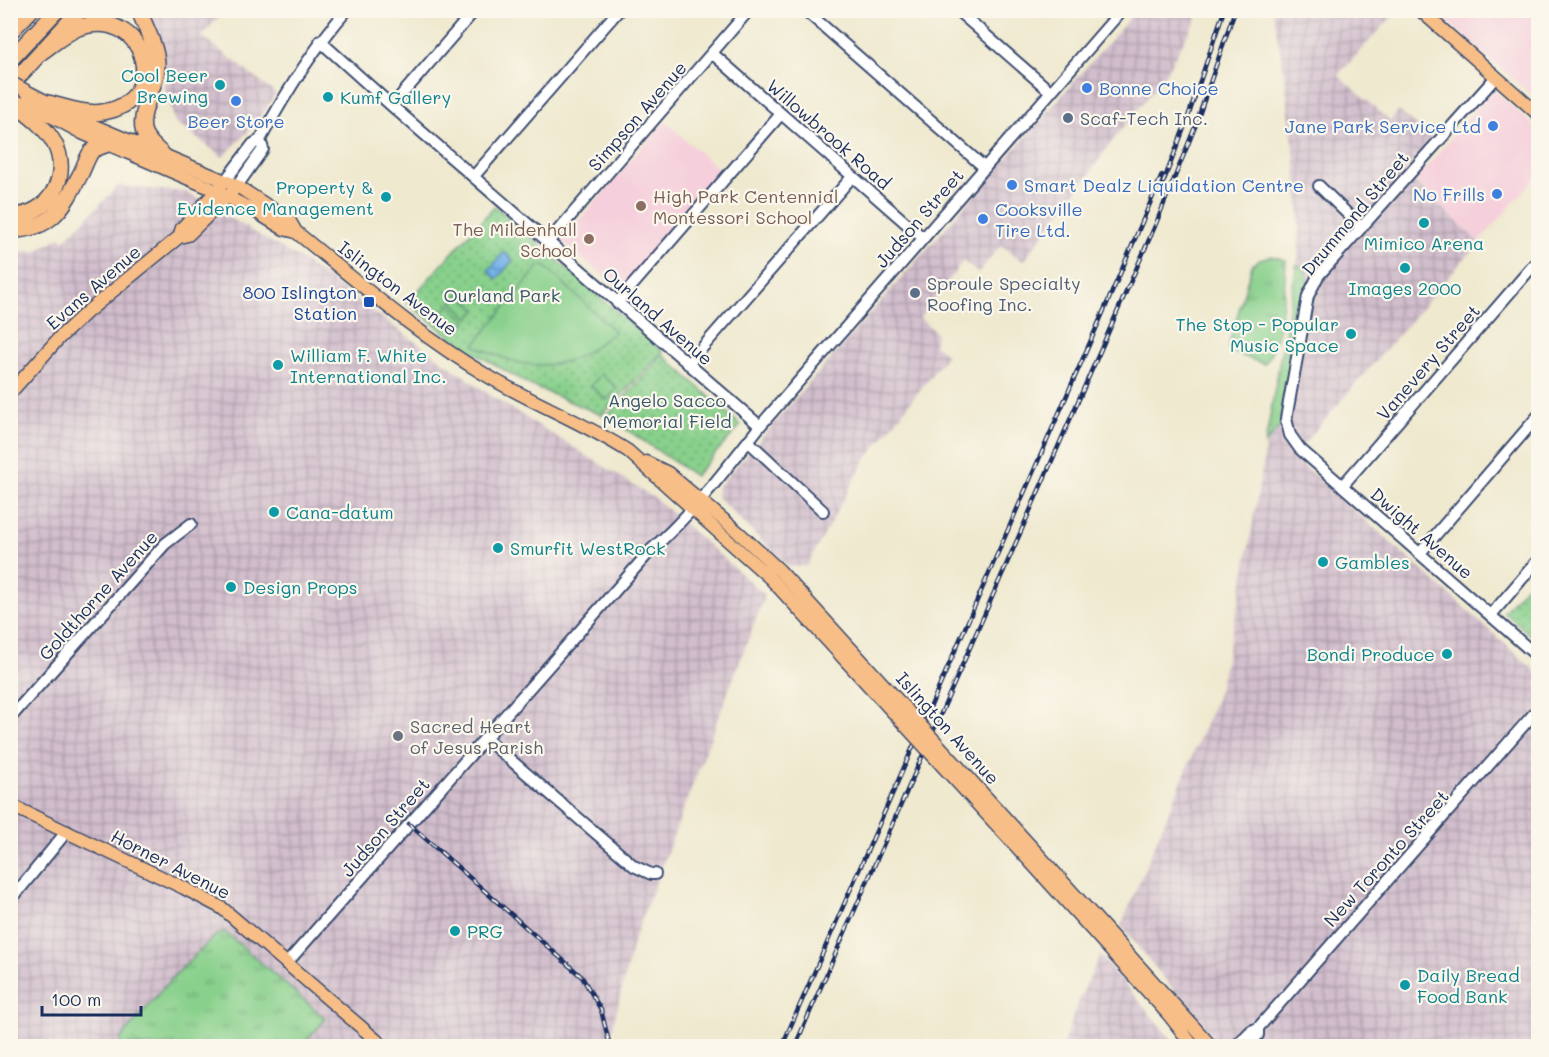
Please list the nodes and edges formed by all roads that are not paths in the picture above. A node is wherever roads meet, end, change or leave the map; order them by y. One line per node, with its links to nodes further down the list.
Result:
1 (31, 10): 13 (highway)
2 (57, 10): 17 (highway)
3 (80, 10): 15 (highway)
4 (139, 10): 29 (highway)
5 (346, 10): 14 (street, Evans Avenue)
6 (476, 10): 24 (street)
7 (749, 10): 16 (street, Simpson Avenue)
8 (805, 10): 30 (street)
9 (957, 10): 21 (street)
10 (1420, 10): 18 (main road)
11 (616, 11): 31 (street)
12 (1117, 12): 21 (street, Judson Street)
13 (10, 32)
14 (320, 41): 24 (street, Ourland Avenue); 27 (street, Evans Avenue)
15 (44, 51): 20 (highway); 23 (highway)
16 (713, 54): 25 (street, Willowbrook Road); 42 (street, Simpson Avenue)
17 (10, 60)
18 (1496, 77): 26 (main road); 38 (street, Drummond Street)
19 (10, 82): 22 (main road, Islington Avenue, bridge)
20 (10, 86)
21 (1051, 92): 30 (street, Judson Street)
22 (17, 98): 23 (main road, Islington Avenue); 28 (main road, Islington Avenue); 37 (highway)
23 (48, 103): 29 (main road, Islington Avenue)
24 (392, 106): 31 (street, Ourland Avenue)
25 (781, 114): 32 (street, Willowbrook Road); 44 (street)
26 (1539, 114)
27 (260, 140): 33 (street, Evans Avenue); 34 (street, Evans Avenue)
28 (108, 144): 36 (main road, Islington Avenue); 39 (highway)
29 (164, 156): 33 (main road, Islington Avenue)
30 (985, 168): 41 (street, Judson Street)
31 (474, 177): 42 (street, Ourland Avenue)
32 (852, 177): 41 (street, Willowbrook Road); 45 (street)
33 (225, 181): 34 (main road, Islington Avenue); 36 (main road, Evans Avenue)
34 (237, 186): 36 (main road, Evans Avenue); 40 (main road, Islington Avenue)
35 (1320, 186): 38 (street)
36 (222, 194): 40 (main road, Islington Avenue); 46 (main road, Evans Avenue)
37 (10, 216)
38 (1361, 227): 49 (street, Drummond Street)
39 (10, 230)
40 (296, 232): 52 (main road, Islington Avenue)
41 (923, 238): 48 (street, Judson Street)
42 (548, 242): 44 (street, Ourland Avenue)
43 (1539, 260): 51 (street, Vanevery Street)
44 (617, 303): 45 (street, Ourland Avenue)
45 (688, 364): 48 (street, Ourland Avenue)
46 (10, 393)
47 (1539, 416): 55 (street)
48 (760, 426): 50 (street, Judson Street)
49 (1288, 430): 51 (street, Dwight Avenue)
50 (745, 444): 52 (street, Judson Street); 53 (street)
51 (1342, 485): 55 (street, Dwight Avenue)
52 (693, 502): 61 (street, Judson Street); 66 (main road, Islington Avenue, bridge)
53 (823, 511)
54 (190, 524): 60 (street, Goldthorne Avenue)
55 (1420, 553): 57 (street, Dwight Avenue)
56 (1539, 560): 57 (street)
57 (1491, 615): 58 (street, Dwight Avenue)
58 (1539, 657)
59 (1539, 710): 68 (street, New Toronto Street)
60 (10, 718)
61 (485, 738): 64 (street); 67 (street, Judson Street)
62 (10, 805): 63 (main road, Horner Avenue)
63 (67, 831): 65 (street); 67 (main road, Horner Avenue)
64 (655, 874)
65 (10, 901)
66 (1106, 937): 70 (main road, Islington Avenue); 71 (main road, Islington Avenue)
67 (286, 964): 69 (main road, Horner Avenue)
68 (1258, 1028): 72 (street, New Toronto Street); 73 (street, New Toronto Street)
69 (383, 1047)
70 (1193, 1047)
71 (1210, 1047)
72 (1236, 1047)
73 (1247, 1047)

